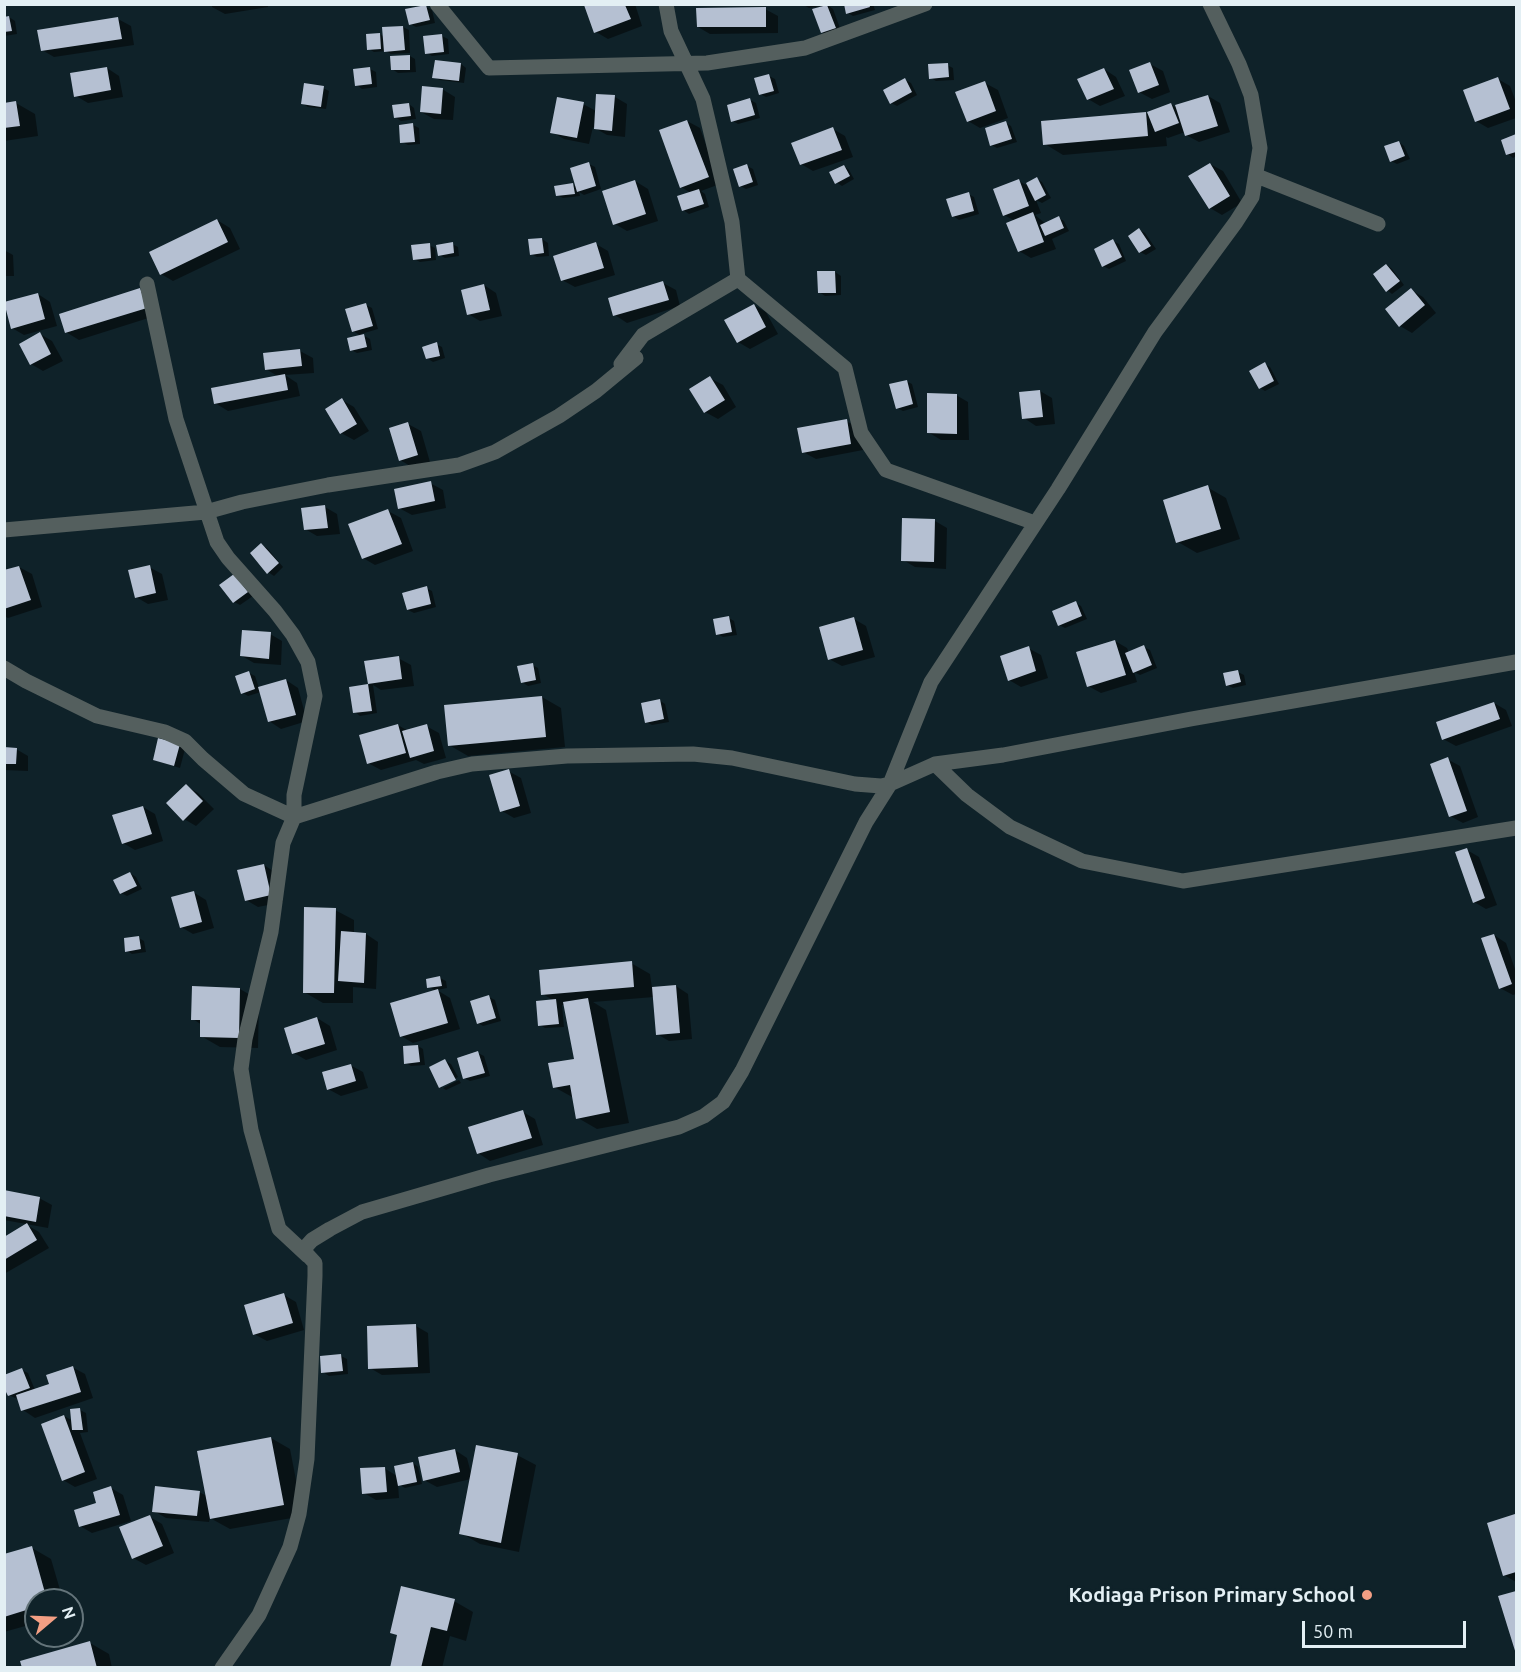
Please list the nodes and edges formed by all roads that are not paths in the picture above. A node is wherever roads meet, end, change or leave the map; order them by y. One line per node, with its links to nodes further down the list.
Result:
1 (437, 4): 5 (street)
2 (666, 4): 5 (street)
3 (925, 4): 5 (street)
4 (1210, 4): 6 (street)
5 (686, 62): 8 (street)
6 (1257, 176): 7 (street); 13 (street)
7 (1378, 224)
8 (738, 279): 11 (street); 13 (street)
9 (147, 284): 12 (street)
10 (636, 358): 11 (street)
11 (607, 382): 12 (street)
12 (206, 512): 14 (street); 19 (street)
13 (1035, 523): 18 (street)
14 (4, 530)
15 (1516, 662): 17 (street)
16 (4, 668): 19 (street)
17 (935, 764): 18 (street); 20 (street)
18 (890, 784): 19 (street); 21 (street)
19 (294, 817): 21 (street)
20 (1516, 828)
21 (315, 1263): 22 (street)
22 (222, 1668)

